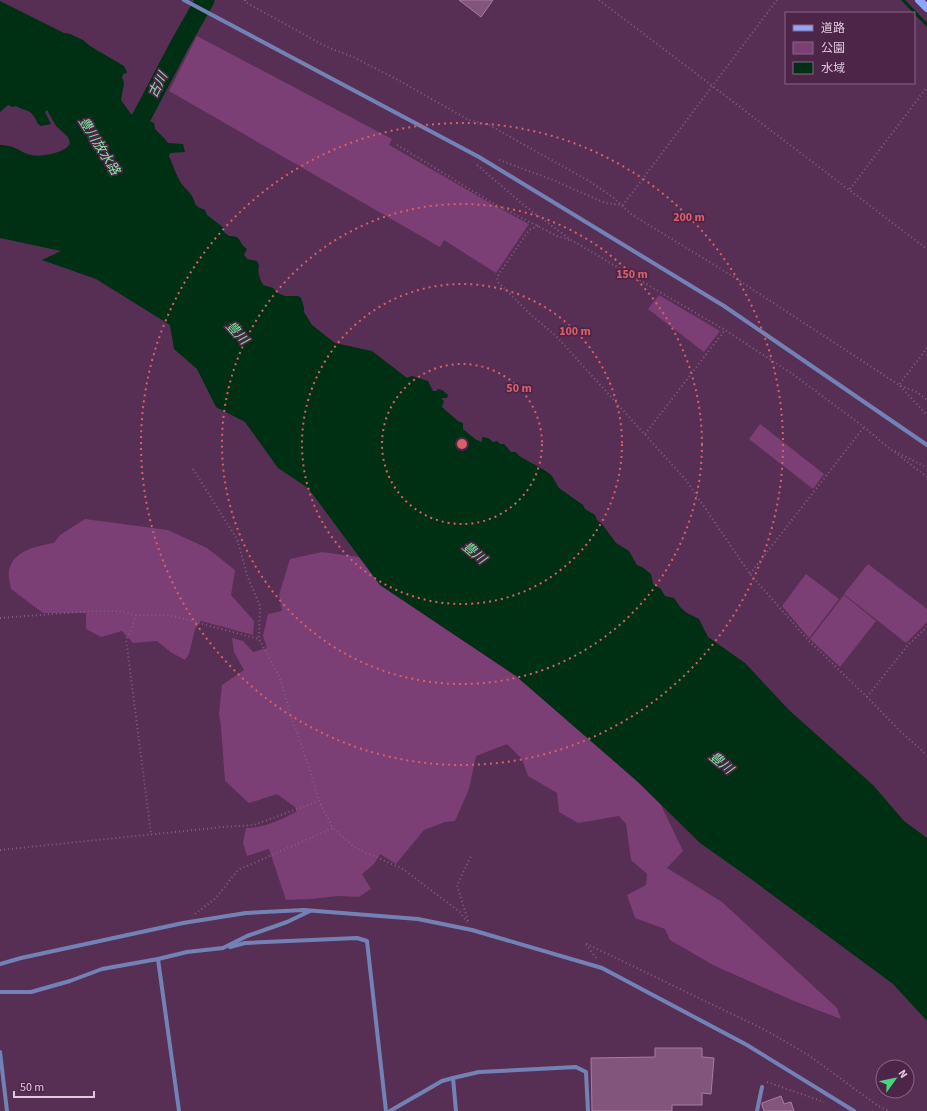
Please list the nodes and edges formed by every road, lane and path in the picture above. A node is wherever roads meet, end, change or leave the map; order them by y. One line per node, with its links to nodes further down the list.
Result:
1 (184, 0): 24 (street)
2 (244, 0): 13 (path)
3 (599, 0): 7 (path)
4 (777, 0): 7 (path)
5 (919, 0): 6 (main road)
6 (927, 8)
7 (712, 86): 12 (path); 13 (path)
8 (927, 87): 12 (path)
9 (397, 145): 14 (path)
10 (494, 158): 13 (path)
11 (473, 162): 15 (path)
12 (850, 189): 16 (path)
13 (623, 205): 19 (path)
14 (538, 226): 15 (path); 23 (path)
15 (571, 240): 17 (path)
16 (927, 248)
17 (725, 330): 22 (path); 23 (path)
18 (927, 348): 19 (path)
19 (899, 386): 20 (path); 21 (path)
20 (927, 400)
21 (927, 415)
22 (864, 427): 25 (path); 29 (path)
23 (645, 434): 29 (path)
24 (927, 445)
25 (889, 448): 26 (path); 28 (path)
26 (927, 468)
27 (193, 469): 33 (path)
28 (927, 476)
29 (750, 574): 34 (path)
30 (136, 614): 31 (path); 33 (path); 38 (path)
31 (0, 618)
32 (927, 627): 34 (path)
33 (259, 639): 36 (path)
34 (867, 697): 35 (path)
35 (927, 755)
36 (319, 801): 37 (path); 38 (path)
37 (333, 828): 40 (path); 42 (path)
38 (151, 834): 39 (path)
39 (0, 850)
40 (471, 856)
41 (311, 911): 42 (street); 43 (street); 46 (street)
42 (183, 923): 45 (street)
43 (223, 948): 44 (street); 54 (street)
44 (158, 959): 47 (street); 53 (street)
45 (0, 964)
46 (602, 968): 59 (street); 60 (path)
47 (0, 992)
48 (0, 1052): 52 (street)
49 (453, 1078): 55 (street); 56 (street); 57 (street)
50 (762, 1087): 51 (path); 58 (street)
51 (826, 1103)
52 (7, 1111)
53 (179, 1111)
54 (386, 1111)
55 (390, 1111)
56 (456, 1111)
57 (588, 1111)
58 (757, 1111)
59 (854, 1111)
60 (889, 1111)

